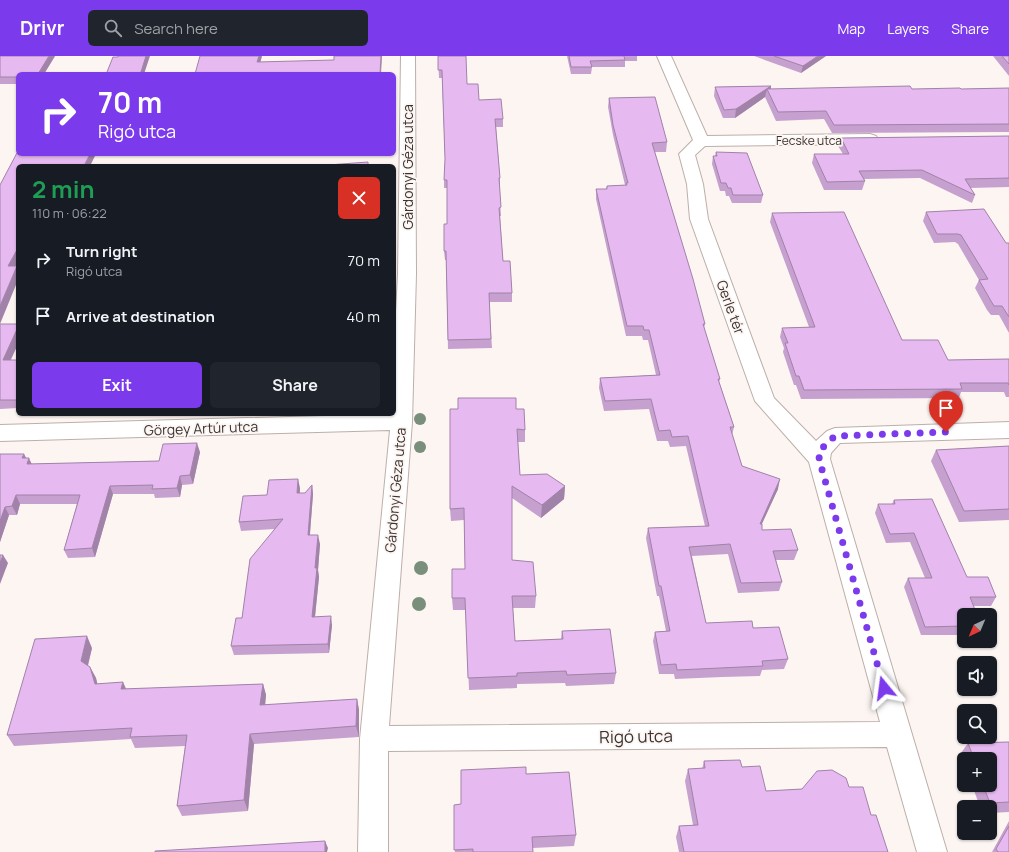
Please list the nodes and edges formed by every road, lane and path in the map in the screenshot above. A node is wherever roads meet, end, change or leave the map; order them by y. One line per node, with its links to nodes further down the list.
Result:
1 (408, 56): 5 (street, Gárdonyi Géza utca)
2 (664, 56): 4 (street)
3 (883, 139): 4 (street, Fecske utca)
4 (701, 140): 9 (street, Gerle tér)
5 (400, 274): 6 (street, Gárdonyi Géza utca)
6 (401, 422): 8 (street, Görgey Artúr utca); 11 (street, Gárdonyi Géza utca)
7 (1009, 430): 9 (street)
8 (0, 434)
9 (819, 459): 10 (street)
10 (897, 734): 11 (street, Rigó utca); 13 (street)
11 (374, 739): 12 (street, Gárdonyi Géza utca)
12 (373, 852)
13 (932, 852)

